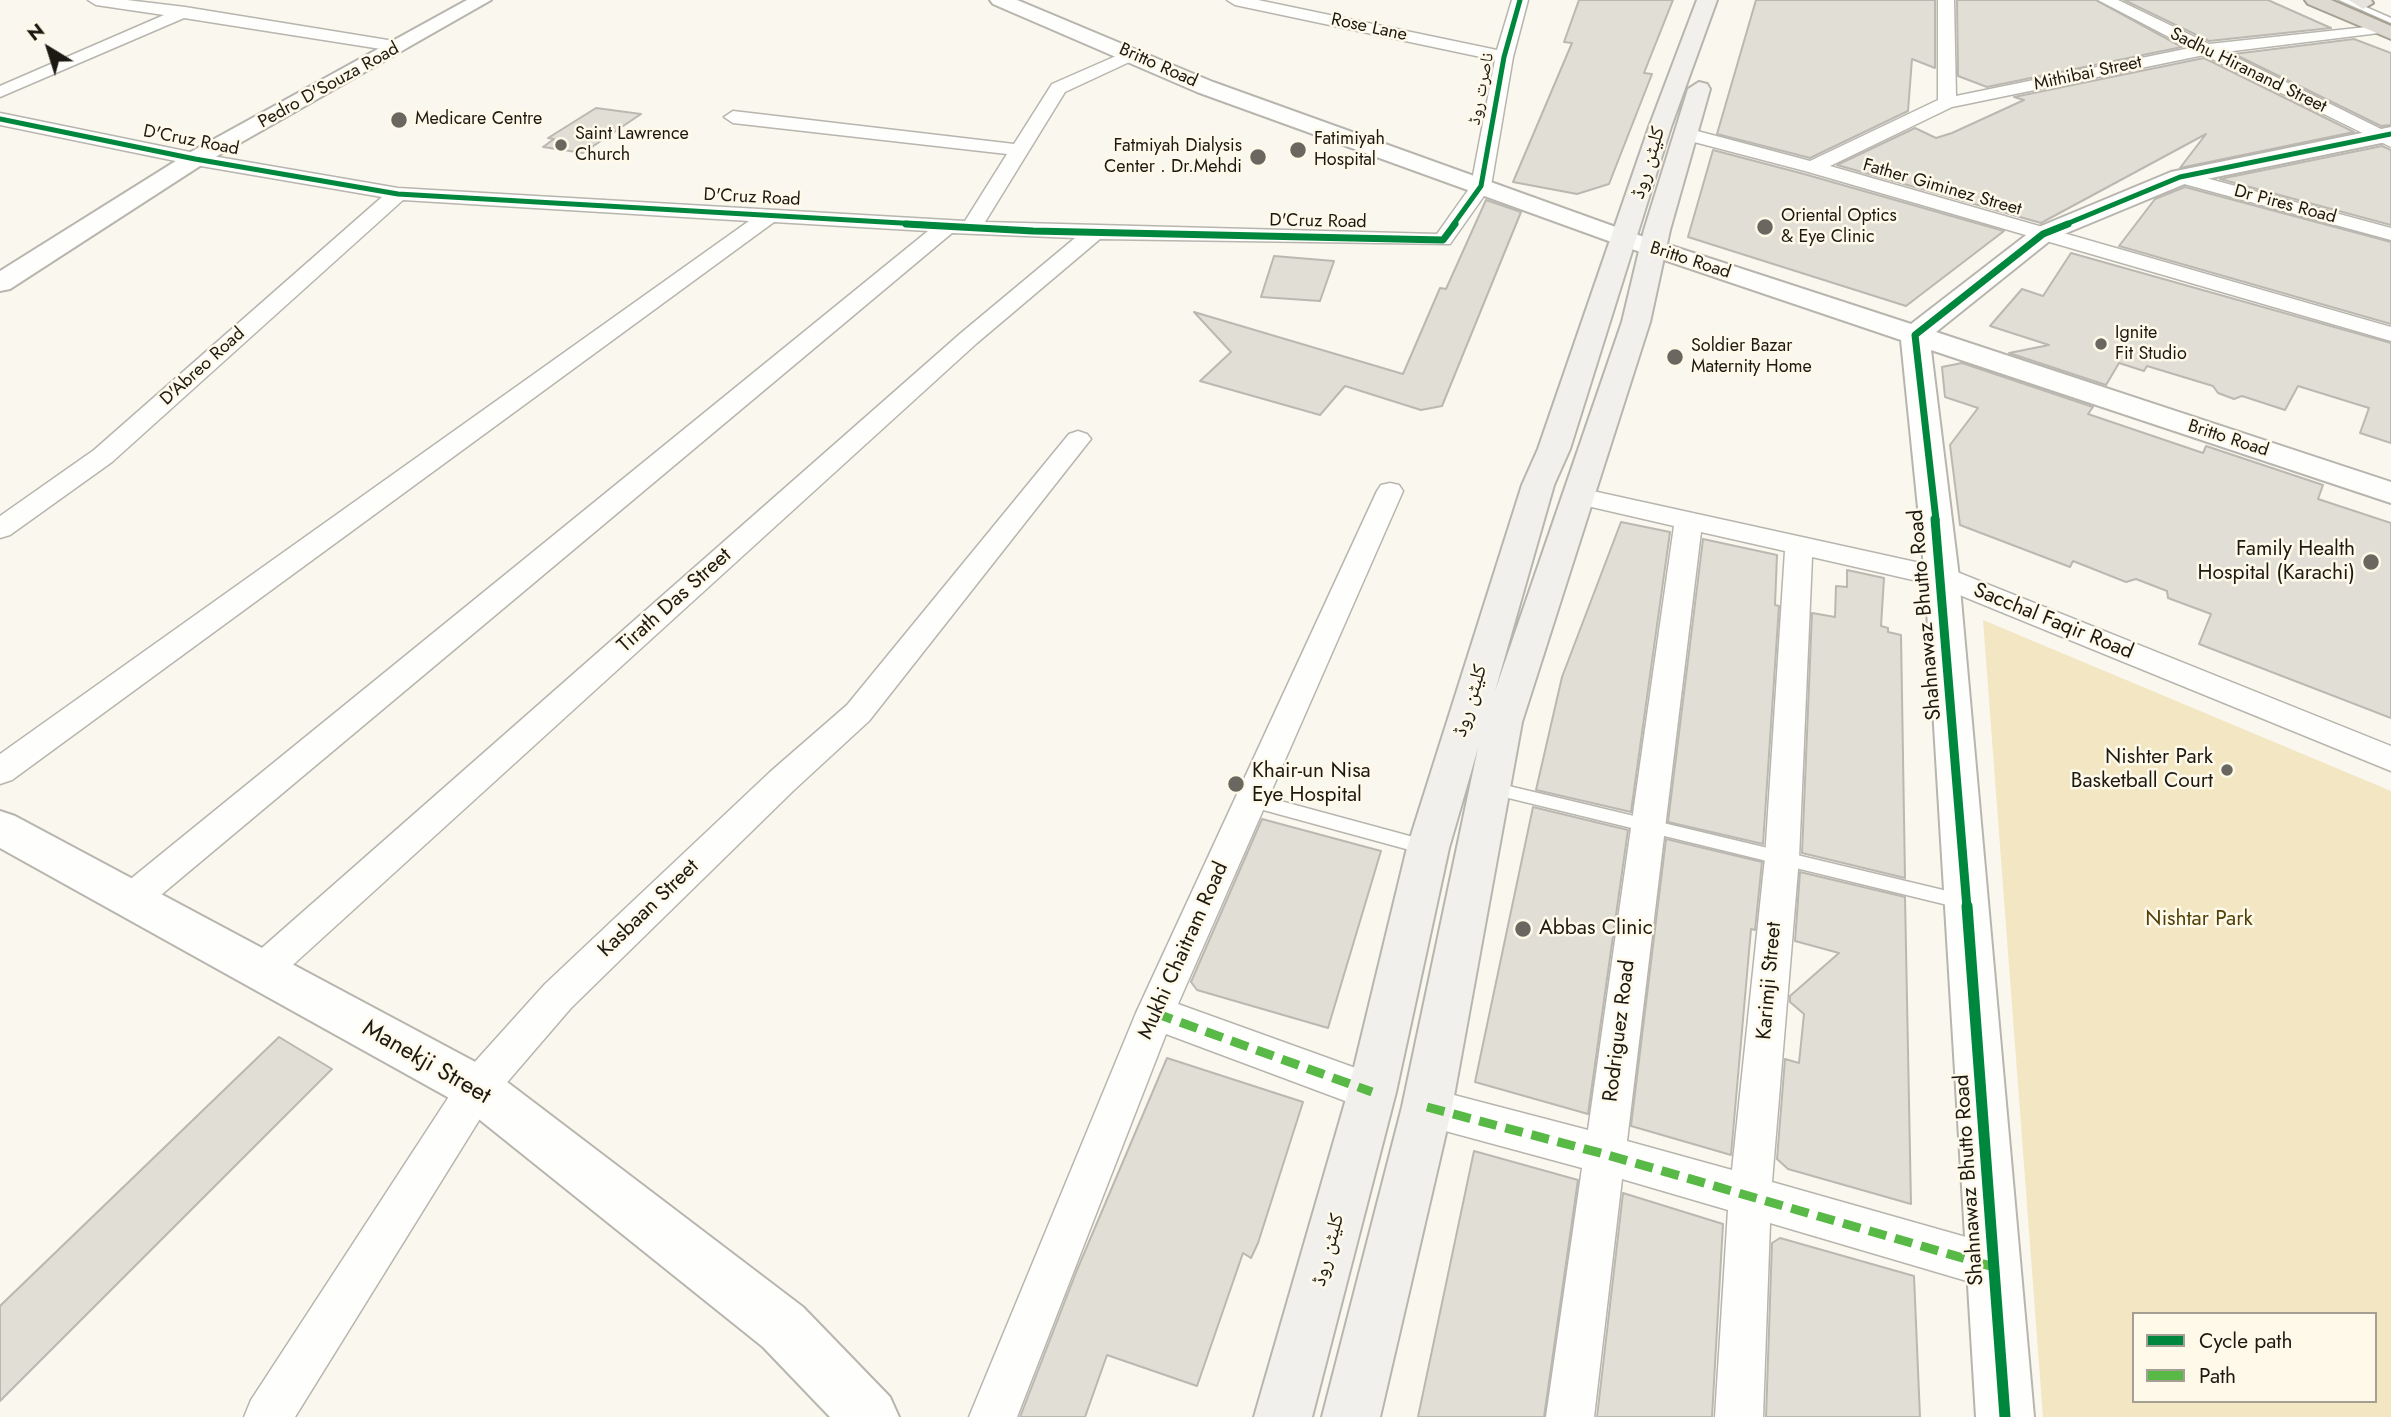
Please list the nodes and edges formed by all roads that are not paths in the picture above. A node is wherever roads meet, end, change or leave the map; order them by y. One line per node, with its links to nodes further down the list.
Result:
1 (96, 0): 14 (street)
2 (212, 0): 14 (street)
3 (481, 0): 16 (street, Pedro D'Souza Road)
4 (1000, 0): 18 (street, Britto Road)
5 (1235, 0): 19 (street, Rose Lane)
6 (1707, 0): 37 (main road, کلیٹن روڈ)
7 (1726, 0): 24 (main road, کلیٹن روڈ)
8 (1946, 0): 21 (street)
9 (2106, 0): 17 (street, Sadhu Hiranand Street)
10 (2315, 0): 15 (highway)
11 (2343, 0): 15 (lane)
12 (2360, 1): 15 (highway)
13 (1514, 3): 19 (street, ناصرت روڈ)
14 (183, 13): 16 (street); 20 (street)
15 (2388, 24): 17 (street, Mithibai Street)
16 (400, 47): 27 (street, Pedro D'Souza Road)
17 (2204, 50): 21 (street, Mithibai Street); 25 (street, Sadhu Hiranand Street)
18 (1132, 54): 26 (street); 30 (street, Britto Road)
19 (1503, 57): 30 (street, ناصرت روڈ)
20 (0, 92)
21 (1947, 103): 28 (street, Mithibai Street)
22 (733, 117): 26 (street)
23 (1, 120): 27 (street, D'Cruz Road)
24 (1686, 134): 28 (street, Father Giminez Street); 37 (main road, کلیٹن روڈ)
25 (2387, 137): 29 (street)
26 (1019, 150): 33 (street)
27 (195, 159): 31 (street, D'Cruz Road); 38 (street, Pedro D'Souza Road)
28 (1812, 167): 35 (street, Father Giminez Street)
29 (2180, 177): 35 (street); 36 (street, Dr Pires Road)
30 (1481, 186): 34 (street, D'Cruz Road); 37 (street, Britto Road)
31 (398, 194): 32 (street, D'Cruz Road); 46 (street, D'Abreo Road)
32 (770, 215): 33 (street, D'Cruz Road); 50 (street)
33 (959, 226): 34 (street, D'Cruz Road); 57 (street)
34 (1094, 233): 59 (street, Tirath Das Street)
35 (2043, 234): 39 (street, Father Giminez Street); 40 (street)
36 (2391, 234)
37 (1640, 244): 40 (street, Britto Road); 44 (main road, کلیٹن روڈ); 55 (main road, کلیٹن روڈ)
38 (0, 283)
39 (2391, 334)
40 (1915, 335): 43 (street, Britto Road); 48 (street, Shahnawaz Bhutto Road)
41 (1078, 439): 61 (street, Kasbaan Street)
42 (1390, 491): 52 (street, Mukhi Chaitram Road)
43 (2391, 493)
44 (1579, 496): 45 (street, Sacchal Faqir Road); 51 (main road, کلیٹن روڈ)
45 (1689, 519): 47 (street, Sacchal Faqir Road); 53 (street, Rodriguez Road)
46 (0, 529)
47 (1800, 544): 48 (street, Sacchal Faqir Road); 56 (street, Karimji Street)
48 (1942, 577): 49 (street, Sacchal Faqir Road); 58 (street, Shahnawaz Bhutto Road)
49 (2391, 759)
50 (0, 771)
51 (1492, 788): 53 (lane); 63 (main road, کلیٹن روڈ)
52 (1251, 800): 55 (lane); 60 (street, Mukhi Chaitram Road)
53 (1646, 825): 56 (lane); 64 (street, Rodriguez Road)
54 (0, 828): 57 (street, Manekji Street)
55 (1428, 848): 62 (main road, کلیٹن روڈ)
56 (1782, 858): 58 (lane); 65 (street, Karimji Street)
57 (130, 900): 59 (street, Manekji Street)
58 (1966, 903): 66 (street, Shahnawaz Bhutto Road)
59 (260, 972): 61 (street, Manekji Street)
60 (1155, 1013): 62 (street); 69 (street, Mukhi Chaitram Road)
61 (477, 1088): 67 (street, Kasbaan Street); 68 (street, Manekji Street)
62 (1372, 1092): 70 (main road, کلیٹن روڈ)
63 (1427, 1107): 64 (street); 71 (main road, کلیٹن روڈ)
64 (1604, 1154): 65 (street); 72 (street, Rodriguez Road)
65 (1750, 1197): 66 (street); 73 (street, Karimji Street)
66 (1994, 1267): 74 (street, Shahnawaz Bhutto Road)
67 (268, 1417)
68 (870, 1417)
69 (993, 1417)
70 (1283, 1417)
71 (1351, 1417)
72 (1570, 1417)
73 (1739, 1417)
74 (2005, 1417)

